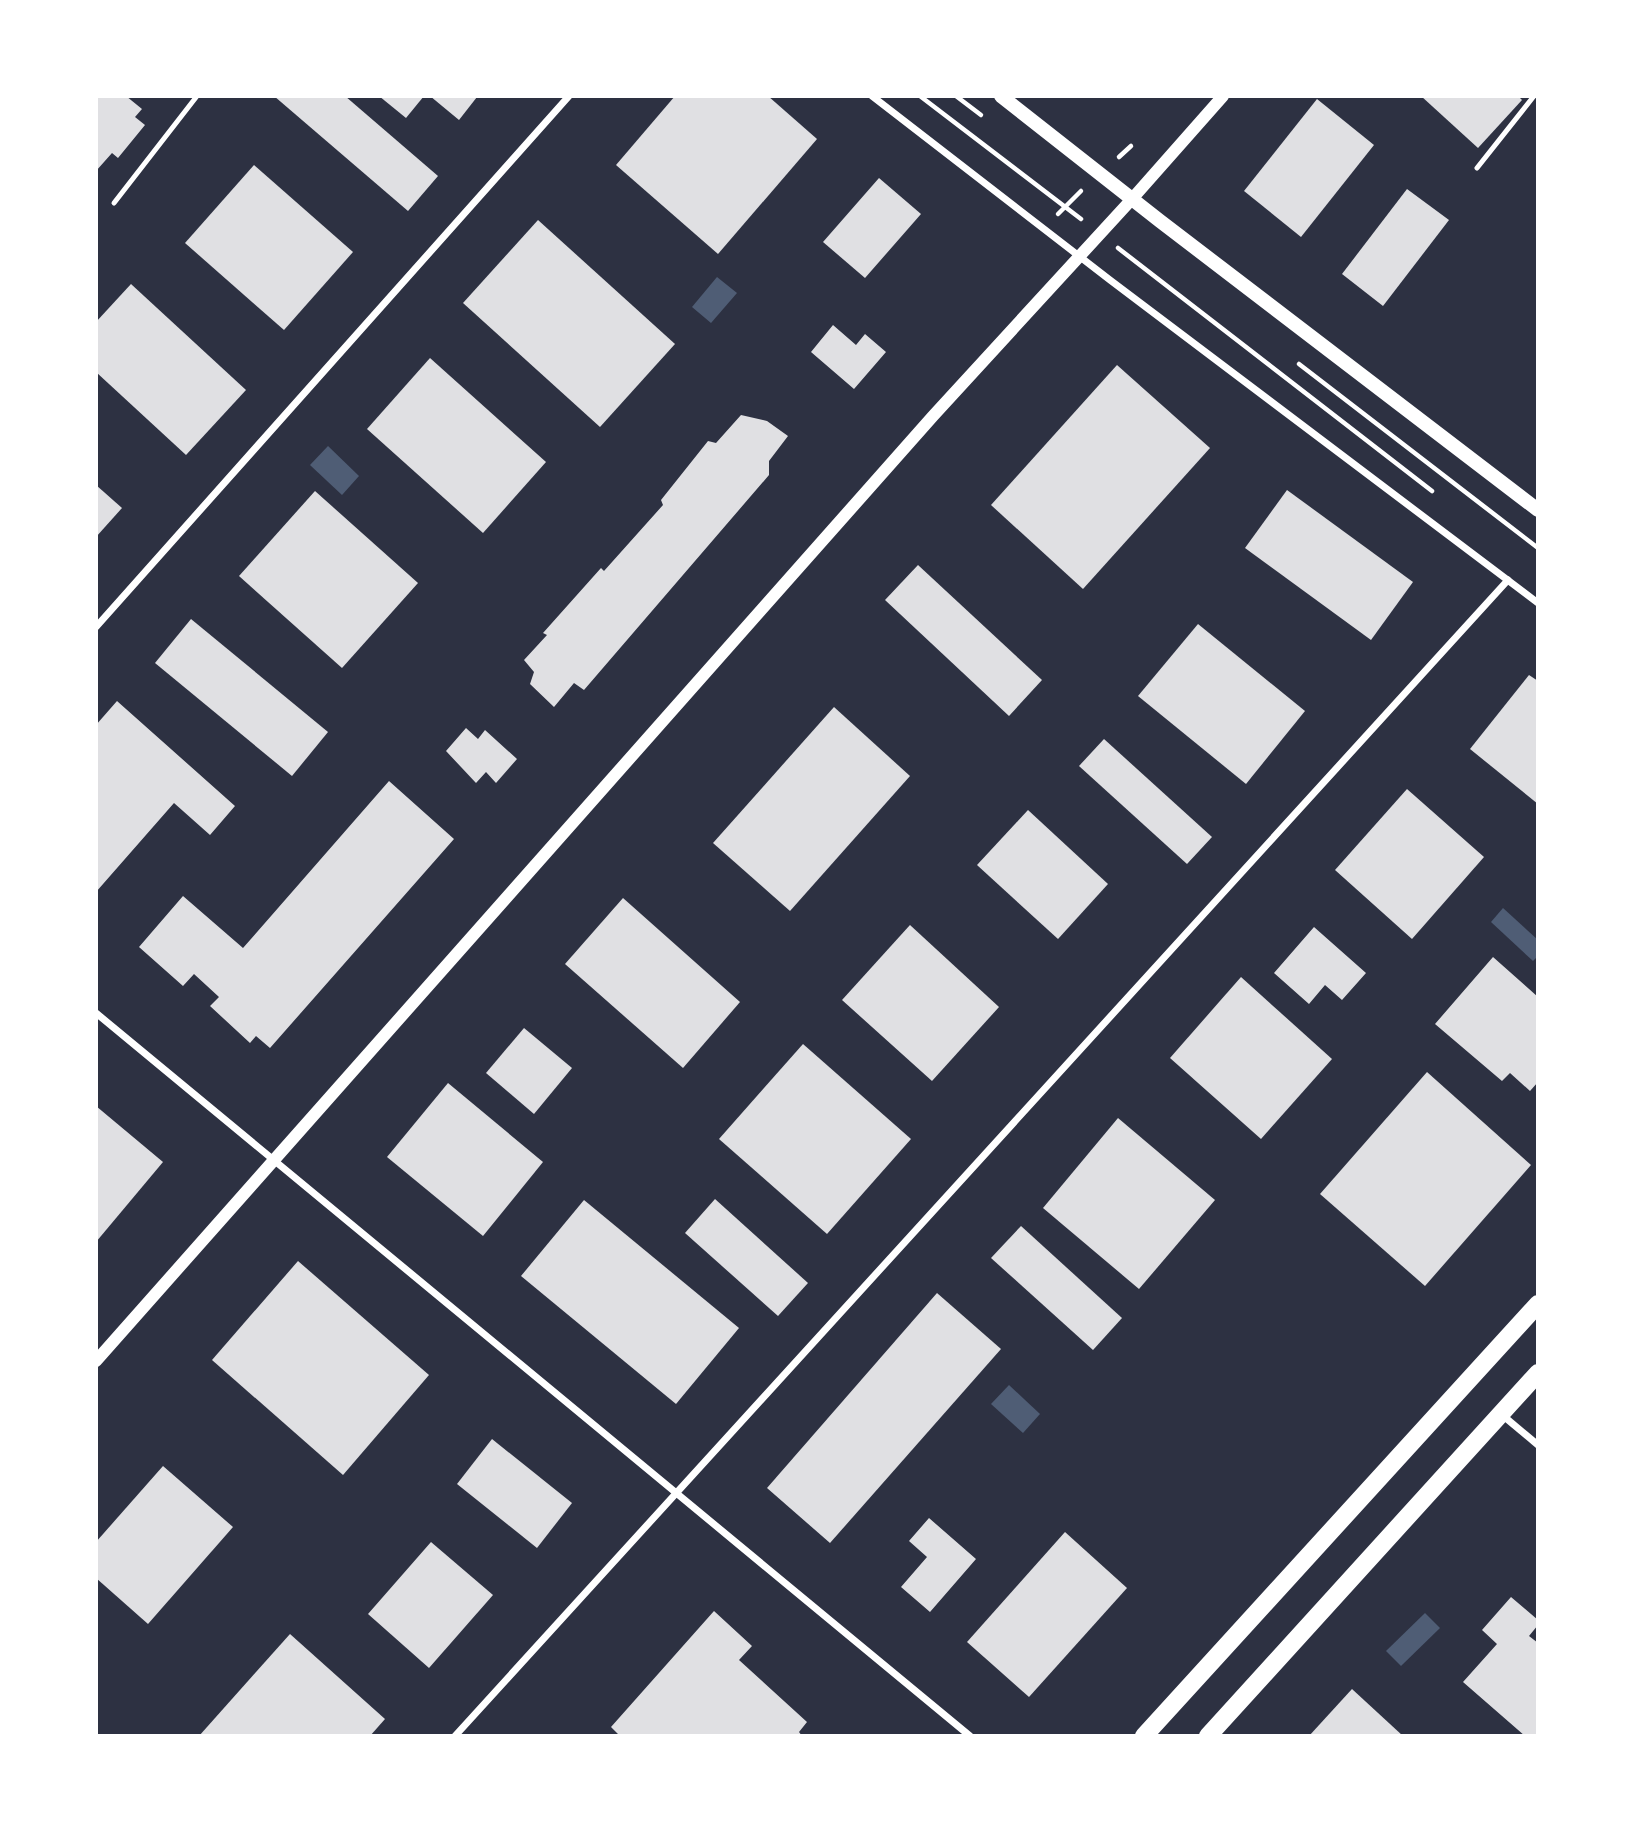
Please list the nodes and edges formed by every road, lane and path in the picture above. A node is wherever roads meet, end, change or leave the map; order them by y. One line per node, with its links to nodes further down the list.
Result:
1 (197, 96): 12 (lane)
2 (569, 96): 21 (street)
3 (872, 96): 14 (street)
4 (920, 96): 13 (path)
5 (1002, 96): 10 (main road)
6 (1223, 96): 11 (street)
7 (1534, 96): 9 (lane)
8 (1131, 146): 10 (path)
9 (1477, 168)
10 (1100, 174): 11 (main road); 13 (path)
11 (1132, 199): 15 (street); 18 (main road)
12 (114, 203)
13 (1064, 206): 14 (path); 15 (path)
14 (1044, 230): 16 (street)
15 (1100, 234): 16 (street); 17 (path)
16 (1079, 257): 19 (street); 23 (street)
17 (1438, 496)
18 (1538, 510)
19 (1508, 580): 20 (street); 29 (street)
20 (1538, 603)
21 (96, 627)
22 (96, 1013): 23 (street)
23 (274, 1160): 25 (street); 29 (street)
24 (1538, 1304): 32 (main road)
25 (96, 1361)
26 (1538, 1373): 27 (main road)
27 (1501, 1414): 28 (street); 33 (main road)
28 (1538, 1445)
29 (676, 1493): 30 (street); 31 (street)
30 (456, 1736)
31 (970, 1736)
32 (1144, 1736)
33 (1208, 1736)

